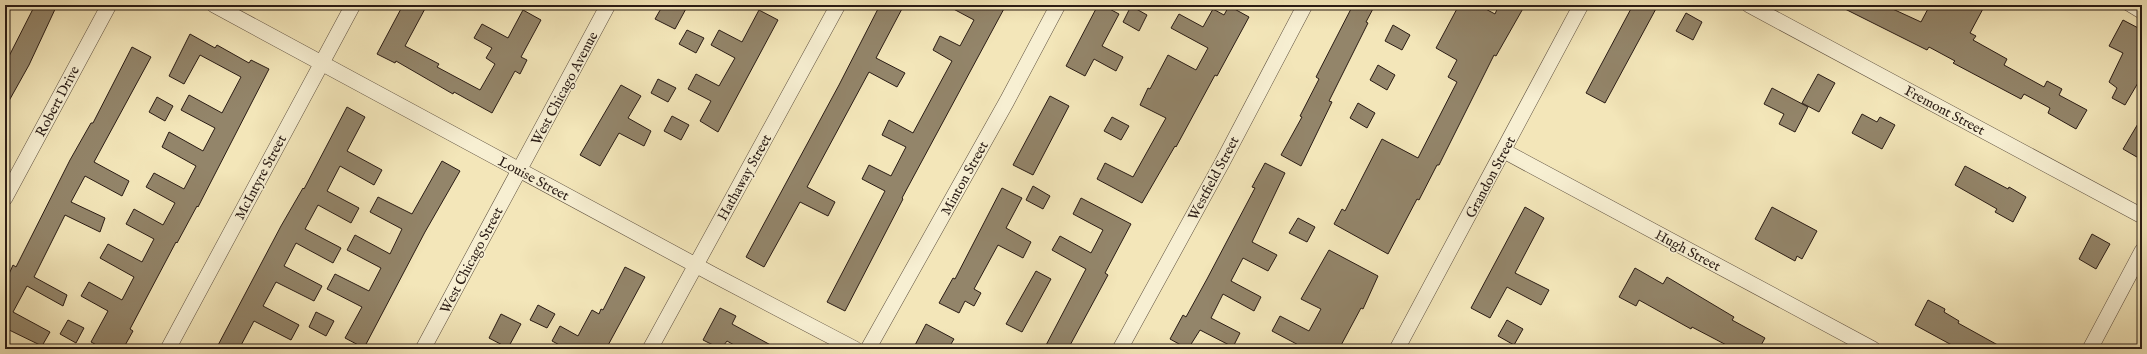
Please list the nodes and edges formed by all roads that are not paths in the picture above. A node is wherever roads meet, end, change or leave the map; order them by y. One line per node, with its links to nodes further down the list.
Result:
1 (109, 5): 15 (street, Robert Drive)
2 (214, 5): 12 (street, Louise Street)
3 (353, 5): 12 (street, McIntyre Street)
4 (608, 5): 14 (street, West Chicago Avenue)
5 (838, 5): 18 (street, Hathaway Street)
6 (1058, 5): 23 (street, Minton Street)
7 (1305, 5): 24 (street, Westfield Street)
8 (1581, 5): 13 (street, Grandon Street)
9 (1749, 5): 16 (street, Fremont Street)
10 (2124, 5): 11 (lane)
11 (2142, 16)
12 (322, 62): 14 (street, Louise Street); 19 (street, McIntyre Street)
13 (1504, 151): 25 (street, Grandon Street); 26 (street, Hugh Street)
14 (519, 171): 18 (street, Louise Street); 20 (street, West Chicago Street)
15 (5, 198)
16 (2142, 216)
17 (2142, 251): 27 (street)
18 (695, 265): 21 (street, Hathaway Street); 22 (street, Louise Street)
19 (168, 349)
20 (423, 349)
21 (650, 349)
22 (855, 349)
23 (868, 349)
24 (1120, 349)
25 (1397, 349)
26 (1873, 349)
27 (2090, 349)

